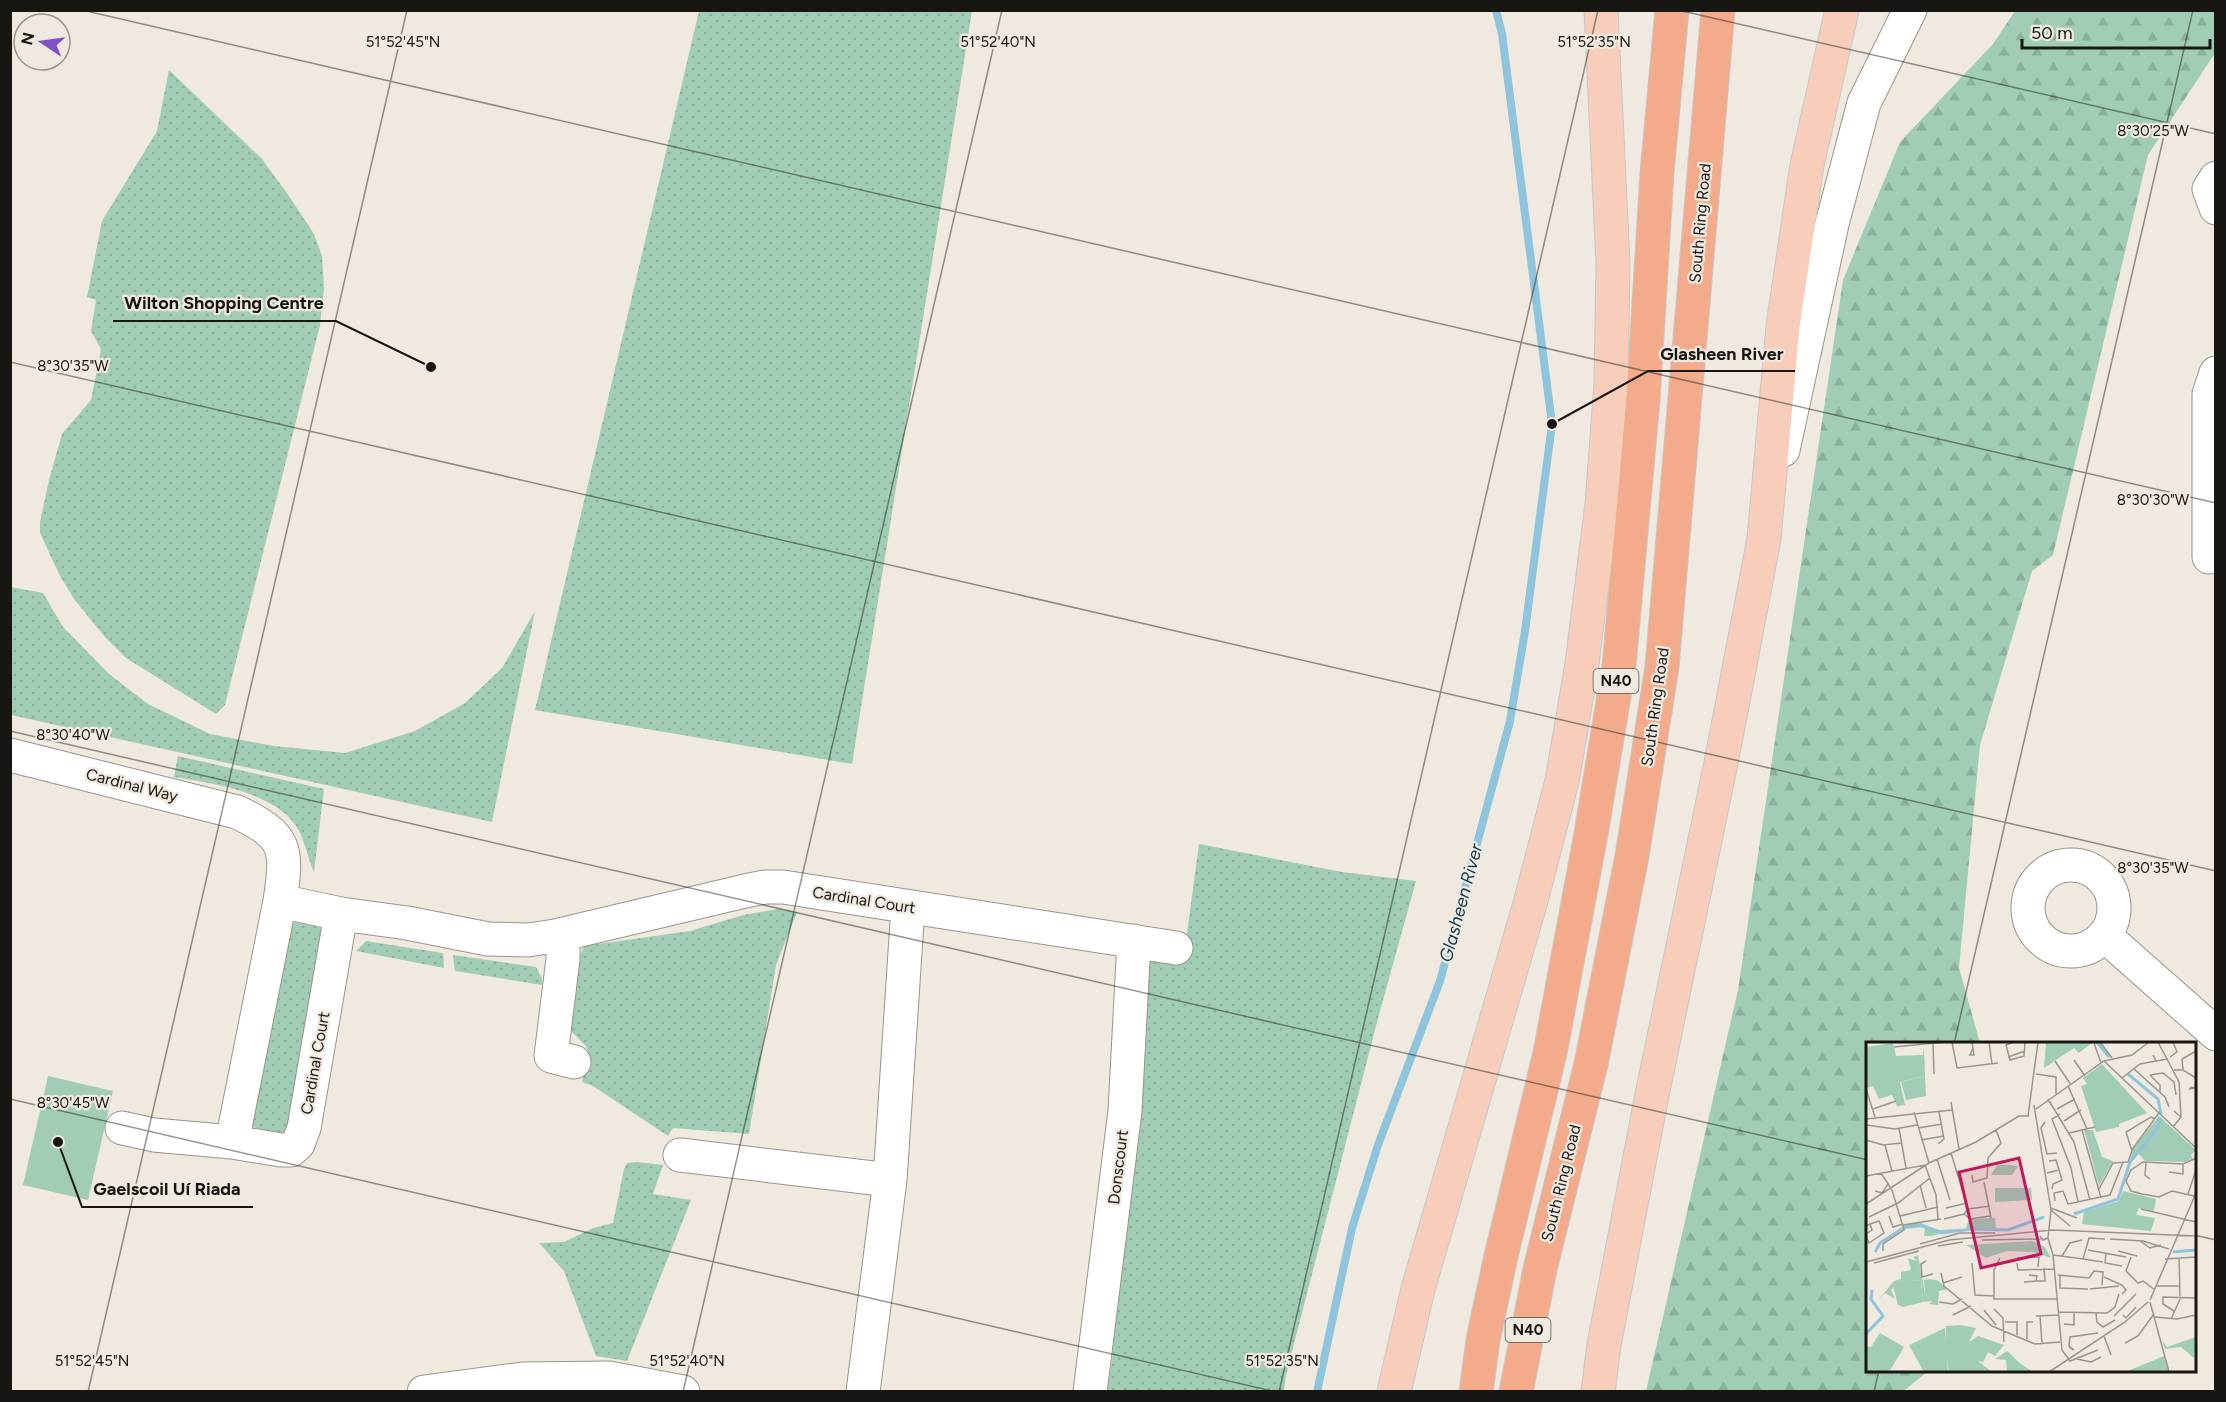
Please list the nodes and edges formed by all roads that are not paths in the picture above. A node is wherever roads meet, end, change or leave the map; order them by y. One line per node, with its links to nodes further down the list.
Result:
1 (1601, 10): 31 (main road)
2 (1672, 10): 26 (highway, N40)
3 (1718, 10): 25 (highway, South Ring Road / N40)
4 (1842, 10): 9 (main road)
5 (1910, 10): 9 (street)
6 (2216, 178): 7 (street)
7 (2216, 208)
8 (2216, 373): 10 (street)
9 (1764, 539): 36 (main road)
10 (2210, 557)
11 (10, 756): 12 (street, Cardinal Way)
12 (280, 901): 14 (street, Cardinal Court); 22 (street)
13 (908, 907): 16 (street, Cardinal Court); 17 (street, Cardinal Court); 24 (street)
14 (341, 914): 16 (street, Cardinal Court); 22 (street, Cardinal Court)
15 (2104, 935): 19 (street)
16 (555, 936): 20 (street)
17 (1134, 941): 18 (street, Cardinal Court); 30 (street, Donscourt)
18 (1176, 948)
19 (2216, 1034)
20 (562, 1059)
21 (122, 1128): 22 (street, Cardinal Court)
22 (232, 1142)
23 (680, 1155): 24 (street)
24 (890, 1180): 29 (street)
25 (1540, 1269): 34 (highway, South Ring Road / N40); 35 (highway)
26 (1483, 1340): 32 (highway); 33 (highway, N40)
27 (436, 1391): 28 (street)
28 (683, 1392)
29 (863, 1392)
30 (1090, 1392)
31 (1394, 1392)
32 (1470, 1392)
33 (1476, 1392)
34 (1516, 1392)
35 (1528, 1392)
36 (1598, 1392)

